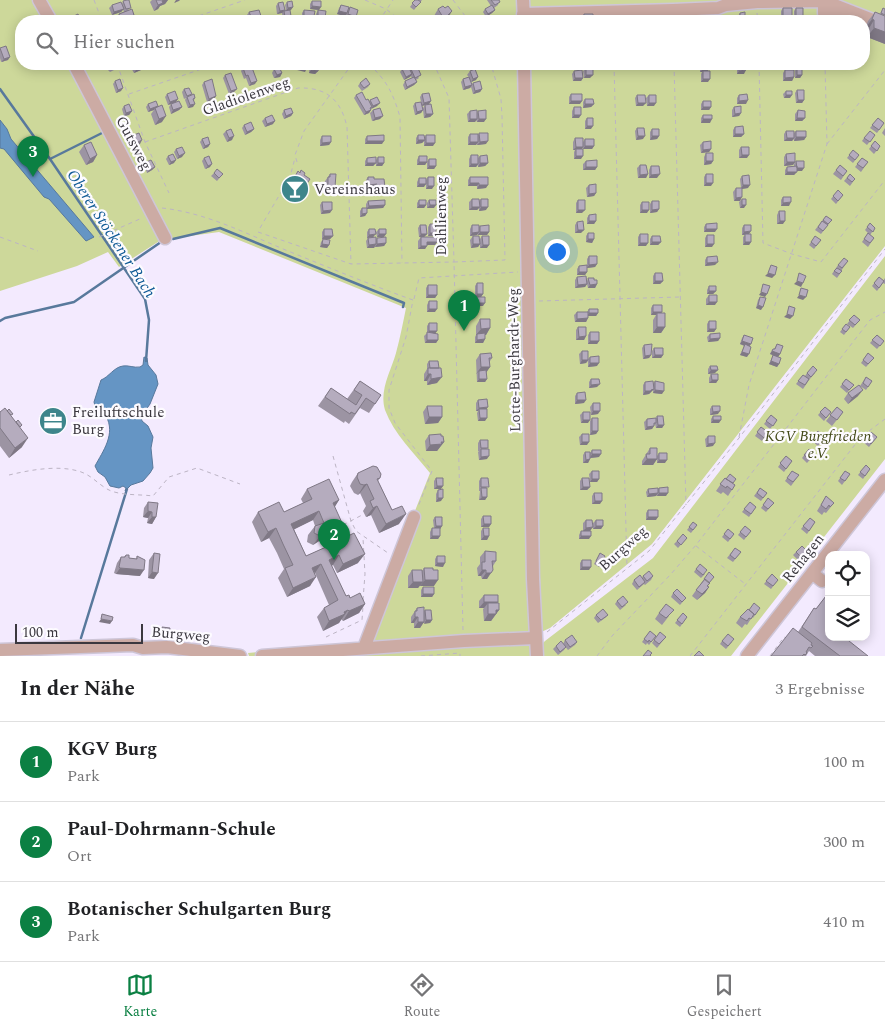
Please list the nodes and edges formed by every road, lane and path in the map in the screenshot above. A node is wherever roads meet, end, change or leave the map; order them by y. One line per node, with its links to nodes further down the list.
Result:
1 (39, 0): 10 (street)
2 (94, 0): 11 (path)
3 (246, 0): 12 (path)
4 (365, 0): 9 (path)
5 (393, 0): 9 (path)
6 (453, 0): 15 (path)
7 (523, 0): 16 (street)
8 (824, 1): 17 (street); 18 (street); 19 (street)
9 (386, 9): 13 (path); 14 (path)
10 (48, 15)
11 (100, 15)
12 (202, 15)
13 (382, 15)
14 (394, 15)
15 (464, 15)
16 (523, 15)
17 (566, 15)
18 (830, 15)
19 (857, 15)
20 (77, 70): 41 (street, Gutsweg)
21 (118, 70): 34 (path)
22 (199, 70): 34 (path)
23 (347, 70): 33 (path)
24 (376, 70): 51 (path)
25 (437, 70): 50 (path, Dahlienweg)
26 (493, 70): 50 (path)
27 (524, 70): 53 (street, Lotte-Burghardt-Weg)
28 (614, 70): 56 (path)
29 (674, 70): 55 (path)
30 (759, 70): 49 (path)
31 (825, 70): 36 (path)
32 (885, 70): 36 (path)
33 (329, 94): 35 (path, Gladiolenweg); 37 (path); 52 (path)
34 (128, 95): 35 (path)
35 (145, 142): 40 (path)
36 (827, 144): 49 (path)
37 (295, 155): 38 (path); 42 (path)
38 (298, 162)
39 (885, 180): 49 (path)
40 (169, 193)
41 (151, 211): 45 (path); 46 (street, Gutsweg); 57 (path)
42 (260, 228)
43 (258, 232): 52 (path, Dahlienweg)
44 (0, 237): 48 (path)
45 (99, 237)
46 (165, 238)
47 (885, 249): 61 (path, Burgweg)
48 (38, 251)
49 (792, 254): 61 (path)
50 (454, 262): 51 (path, Dahlienweg); 54 (path)
51 (402, 263): 52 (path, Dahlienweg)
52 (351, 264)
53 (529, 272): 54 (path); 58 (street, Lotte-Burghardt-Weg)
54 (455, 276): 57 (path); 80 (path)
55 (681, 297): 56 (path); 66 (path)
56 (620, 299): 58 (path); 74 (path)
57 (413, 300): 68 (path)
58 (529, 302): 79 (street, Lotte-Burghardt-Weg)
59 (885, 312): 72 (path)
60 (885, 419): 77 (path)
61 (739, 438): 66 (path, Burgweg)
62 (333, 456): 69 (path)
63 (9, 475): 65 (path)
64 (885, 480): 75 (street, Rehagen)
65 (240, 484)
66 (686, 505): 74 (path, Burgweg)
67 (365, 514): 69 (path)
68 (414, 517): 73 (street)
69 (350, 521): 70 (path); 71 (path)
70 (342, 525)
71 (364, 538): 73 (path); 78 (path)
72 (696, 545): 77 (path); 92 (path)
73 (393, 556): 82 (street)
74 (627, 569): 79 (path, Burgweg)
75 (812, 573): 76 (street); 94 (street, Rehagen)
76 (822, 581)
77 (745, 584): 83 (path)
78 (326, 637)
79 (535, 638): 80 (street); 91 (street, Lotte-Burghardt-Weg)
80 (464, 641): 82 (street)
81 (792, 643): 95 (path)
82 (364, 648): 88 (street)
83 (696, 649): 86 (path); 93 (path)
84 (6, 652): 85 (street, Burgweg)
85 (148, 652): 87 (street, Burgweg)
86 (700, 653)
87 (240, 656)
88 (262, 656)
89 (421, 656): 90 (path)
90 (460, 656)
91 (536, 656)
92 (597, 656)
93 (690, 656)
94 (747, 656)
95 (770, 656)

